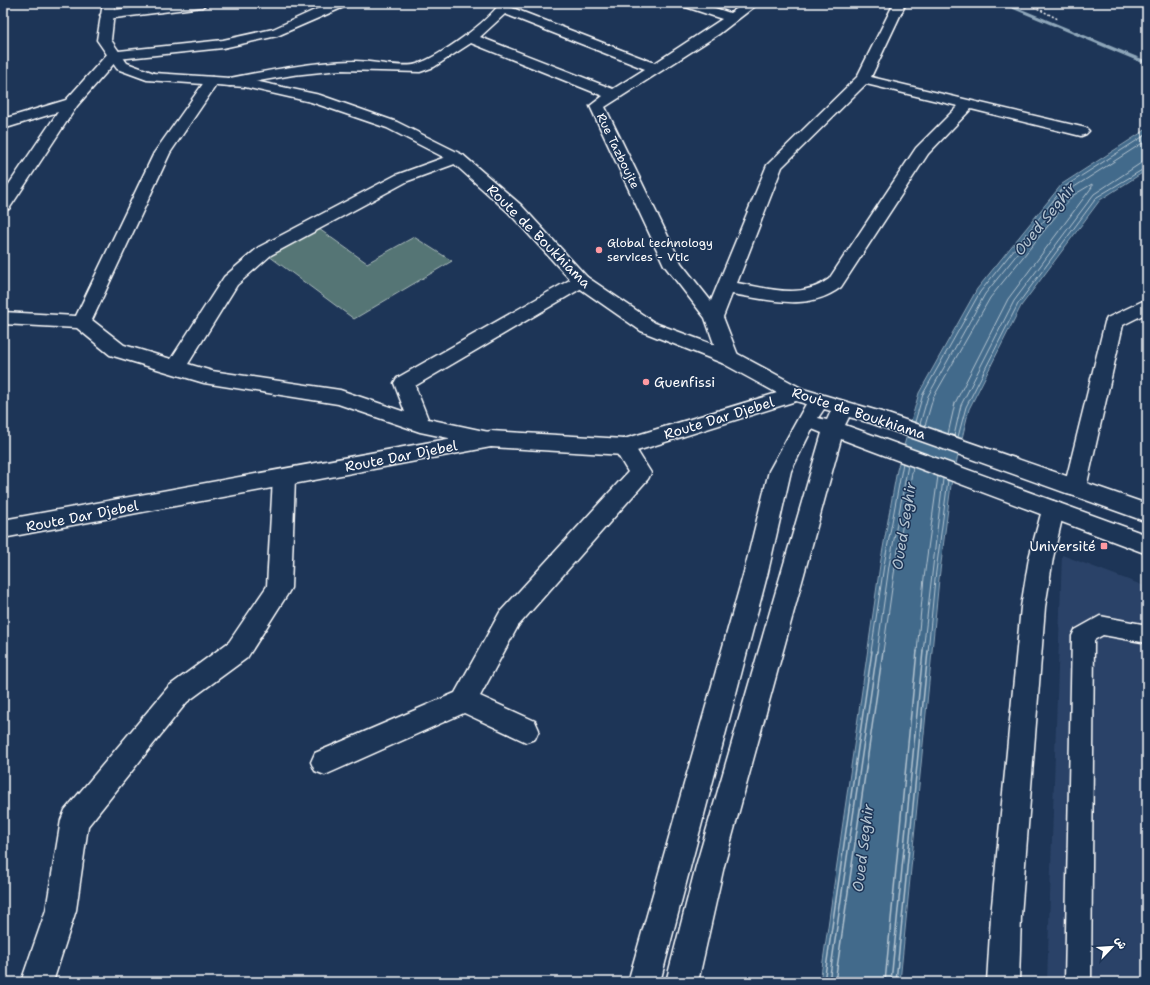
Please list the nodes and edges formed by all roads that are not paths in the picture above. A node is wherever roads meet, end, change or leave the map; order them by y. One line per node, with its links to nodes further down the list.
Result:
1 (202, 3): 7 (street)
2 (340, 3): 10 (street)
3 (688, 3): 8 (street)
4 (753, 3): 8 (street, Rue Tazboujte)
5 (900, 3): 12 (street)
6 (505, 6): 9 (street); 11 (street)
7 (108, 9): 10 (street, Route de Boukhiama)
8 (731, 18): 11 (street, Rue Tazboujte)
9 (470, 38): 13 (street); 14 (street)
10 (114, 55): 13 (street, Route de Boukhiama); 15 (street)
11 (656, 68): 14 (street, Rue Tazboujte)
12 (863, 79): 16 (street); 22 (street)
13 (221, 82): 19 (street, Route de Boukhiama); 26 (street)
14 (614, 95): 24 (street, Rue Tazboujte)
15 (71, 102): 17 (street); 20 (street)
16 (970, 103): 18 (street); 22 (street)
17 (3, 124)
18 (1081, 131)
19 (457, 158): 21 (street, Route de Boukhiama); 28 (street)
20 (3, 205)
21 (581, 281): 27 (street, Route de Boukhiama); 31 (street)
22 (726, 287): 24 (street)
23 (1147, 305): 35 (street)
24 (714, 317): 27 (street, Rue Tazboujte)
25 (3, 318): 26 (street)
26 (82, 322): 28 (street)
27 (729, 358): 29 (street, Route de Boukhiama)
28 (176, 367): 31 (street)
29 (806, 405): 30 (street, Route de Boukhiama); 33 (street, Route Dar Djebel); 45 (street)
30 (838, 419): 35 (street, Route de Boukhiama); 36 (street, Route de Boukhiama); 46 (street)
31 (420, 425): 32 (street)
32 (491, 439): 33 (street, Route Dar Djebel); 34 (street, Route Dar Djebel)
33 (624, 447): 41 (street)
34 (284, 478): 38 (street, Route Dar Djebel); 44 (street)
35 (1075, 488): 37 (street, Route de Boukhiama)
36 (1042, 506): 39 (street, Route de Boukhiama); 47 (street)
37 (1147, 513)
38 (3, 529)
39 (1147, 545)
40 (1147, 634): 48 (lane)
41 (464, 701): 42 (street); 43 (street)
42 (526, 730)
43 (325, 762)
44 (37, 982)
45 (644, 982)
46 (682, 982)
47 (1003, 982)
48 (1078, 982)

